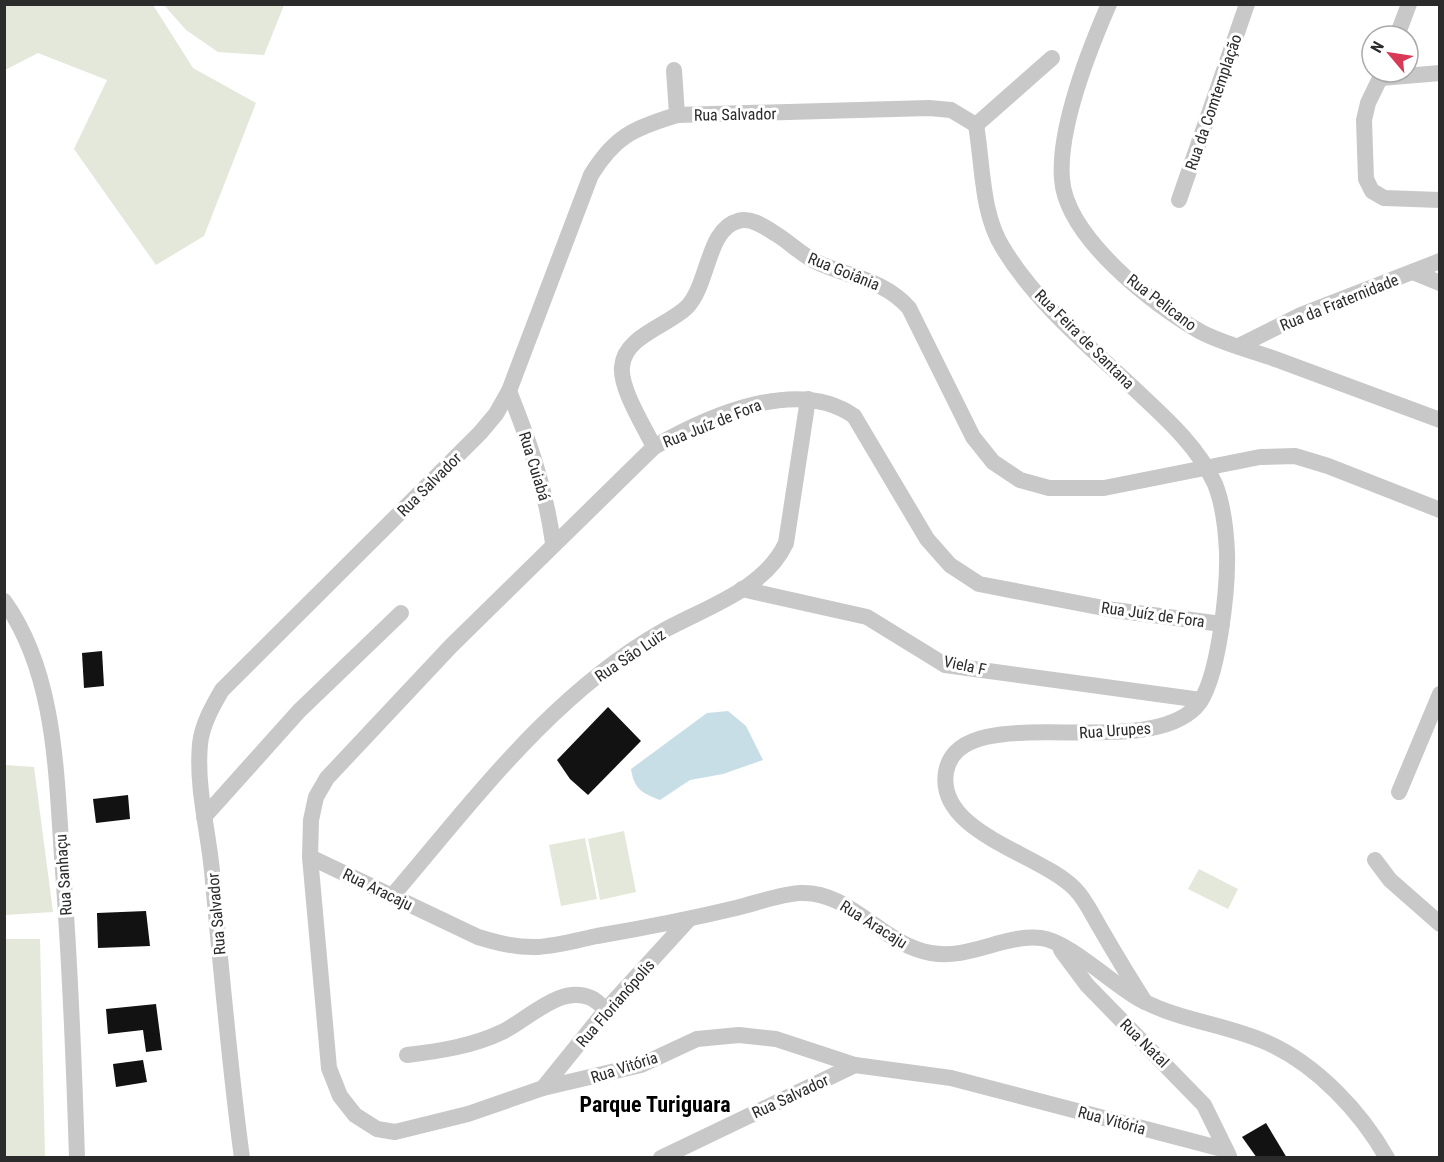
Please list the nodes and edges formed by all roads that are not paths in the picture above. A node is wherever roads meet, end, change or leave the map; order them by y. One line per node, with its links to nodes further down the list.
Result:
1 (1109, 4): 17 (street, Rua Pelicano)
2 (1246, 4): 12 (street, Rua da Comtemplação)
3 (1408, 4): 4 (street)
4 (1401, 24)
5 (1052, 58): 11 (street)
6 (674, 70): 10 (street)
7 (1440, 73): 8 (street)
8 (1420, 74)
9 (1378, 84): 13 (street)
10 (677, 116): 11 (street, Rua Salvador); 18 (street, Rua Salvador)
11 (976, 125): 22 (street, Rua Feira de Santana)
12 (1179, 200)
13 (1440, 200)
14 (1440, 261): 15 (street, Rua da Fraternidade)
15 (1413, 272): 16 (street); 17 (street, Rua da Fraternidade)
16 (1440, 284)
17 (1239, 346): 20 (street, Rua Pelicano)
18 (509, 391): 24 (street, Rua Cuiabá); 32 (street, Rua Salvador)
19 (808, 399): 21 (street, Rua Juíz de Fora); 25 (street, Rua São Luiz); 28 (street, Rua Juíz de Fora)
20 (1440, 420)
21 (654, 447): 22 (street, Rua Goiânia); 24 (street, Rua Juíz de Fora)
22 (1206, 468): 23 (street); 28 (street, Rua Urupes)
23 (1440, 510)
24 (553, 543): 33 (street, Rua Juíz de Fora)
25 (742, 589): 30 (street, Viela F); 36 (street, Rua São Luiz)
26 (7, 612): 46 (street, Rua Sanhaçu)
27 (401, 613): 32 (street)
28 (1222, 624): 30 (street, Rua Urupes)
29 (1440, 694): 31 (street)
30 (1201, 700): 40 (street, Rua Urupes)
31 (1399, 792)
32 (204, 817): 47 (street, Rua Salvador)
33 (311, 820): 34 (street, Rua Vitória)
34 (310, 857): 36 (street, Rua Aracaju); 44 (street, Rua Vitória)
35 (1375, 860): 38 (street)
36 (392, 896): 37 (street, Rua Aracaju)
37 (688, 920): 39 (street, Rua Aracaju); 41 (street, Rua Florianópolis)
38 (1440, 924)
39 (1056, 941): 40 (street); 45 (street, Rua Natal)
40 (1145, 1002): 49 (street)
41 (606, 1010): 42 (street); 44 (street, Rua Florianópolis)
42 (407, 1054)
43 (855, 1065): 44 (street, Rua Vitória); 45 (street, Rua Vitória); 48 (street, Rua Salvador)
44 (543, 1088)
45 (1228, 1154)
46 (76, 1158)
47 (242, 1158)
48 (661, 1158)
49 (1387, 1158)

